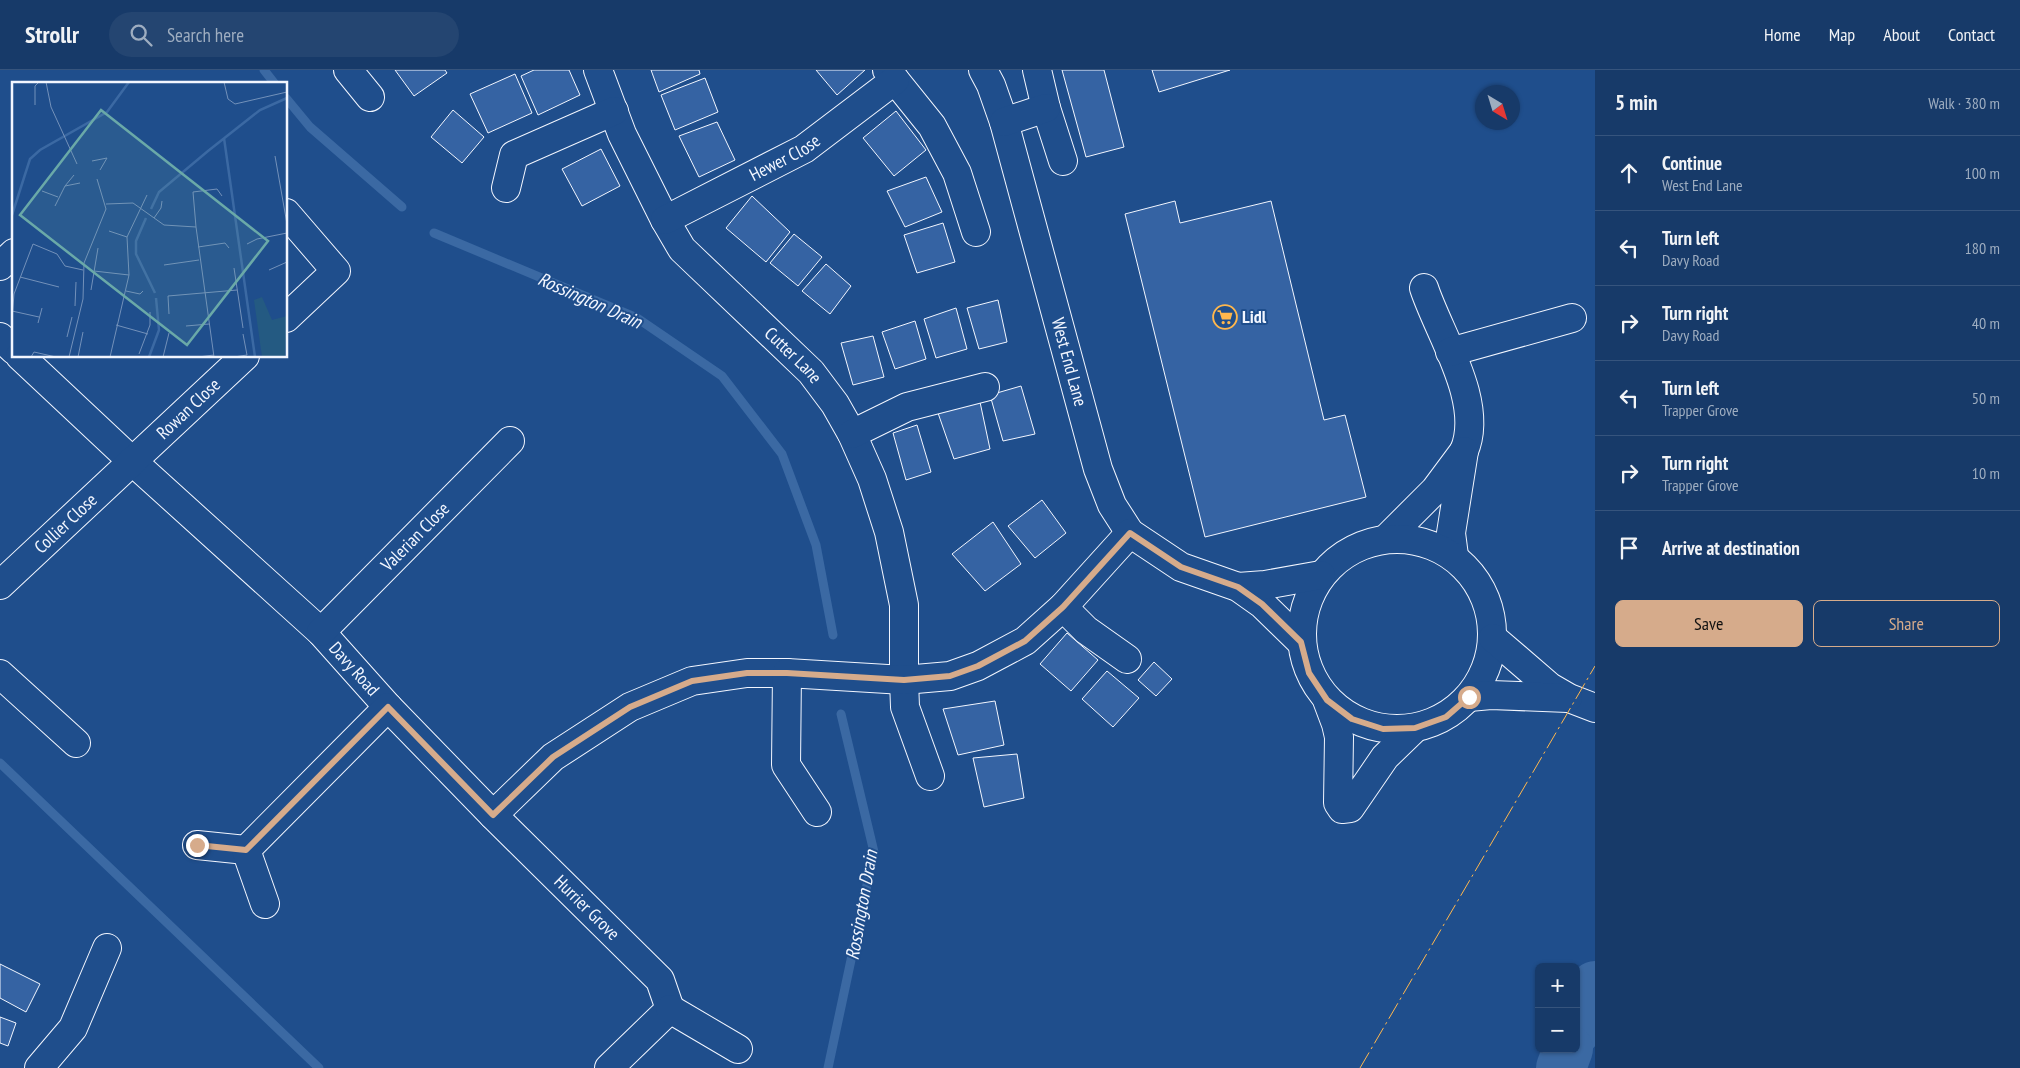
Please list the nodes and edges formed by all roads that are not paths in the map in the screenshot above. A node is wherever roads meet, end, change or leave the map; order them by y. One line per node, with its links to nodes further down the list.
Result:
1 (348, 70): 6 (street)
2 (598, 70): 8 (street, Cutter Lane)
3 (983, 70): 9 (street, West End Lane)
4 (1037, 70): 7 (street)
5 (891, 75): 13 (street, Hewer Close); 14 (street, Hewer Close)
6 (370, 98)
7 (1046, 108): 9 (street); 10 (street)
8 (614, 111): 11 (street); 13 (street, Cutter Lane)
9 (1004, 122): 30 (street, West End Lane)
10 (1064, 162)
11 (506, 188)
12 (288, 214): 18 (street)
13 (665, 220): 26 (street, Cutter Lane)
14 (976, 232)
15 (12, 255): 16 (street)
16 (0, 266)
17 (1424, 288): 22 (street)
18 (288, 316)
19 (1572, 318): 22 (street)
20 (0, 338): 21 (street)
21 (12, 348)
22 (1450, 352): 28 (street)
23 (22, 358): 29 (street, Davy Road)
24 (243, 358): 29 (street, Rowan Close)
25 (985, 387): 26 (street)
26 (852, 434): 43 (street, Cutter Lane)
27 (510, 441): 37 (street, Valerian Close)
28 (1464, 451): 31 (street); 32 (street)
29 (132, 461): 34 (street, Collier Close); 37 (street, Davy Road)
30 (1130, 533): 35 (street, West End Lane); 36 (street)
31 (1387, 538): 32 (street); 33 (street)
32 (1454, 556): 38 (street)
33 (1321, 575): 35 (street, West End Lane); 39 (street)
34 (0, 585)
35 (1238, 587): 39 (street, West End Lane)
36 (1063, 607): 40 (street); 43 (street)
37 (321, 632): 47 (street, Davy Road)
38 (1493, 638): 44 (street); 45 (street)
39 (1301, 642): 46 (street)
40 (1127, 659)
41 (787, 673): 43 (street); 52 (street); 53 (street)
42 (0, 674): 50 (street)
43 (904, 680): 51 (street, Cutter Lane)
44 (1469, 697): 45 (street); 49 (street)
45 (1570, 698): 48 (street)
46 (1327, 700): 49 (street); 49 (street)
47 (388, 707): 53 (street, Davy Road); 55 (street)
48 (1595, 708)
49 (1415, 728)
50 (76, 743)
51 (930, 776)
52 (817, 812)
53 (493, 815): 58 (street, Hurrier Grove)
54 (197, 845): 55 (street)
55 (246, 850): 56 (street)
56 (265, 904)
57 (107, 948): 60 (street)
58 (670, 1008): 59 (street); 61 (street)
59 (738, 1049)
60 (39, 1068)
61 (609, 1068)

